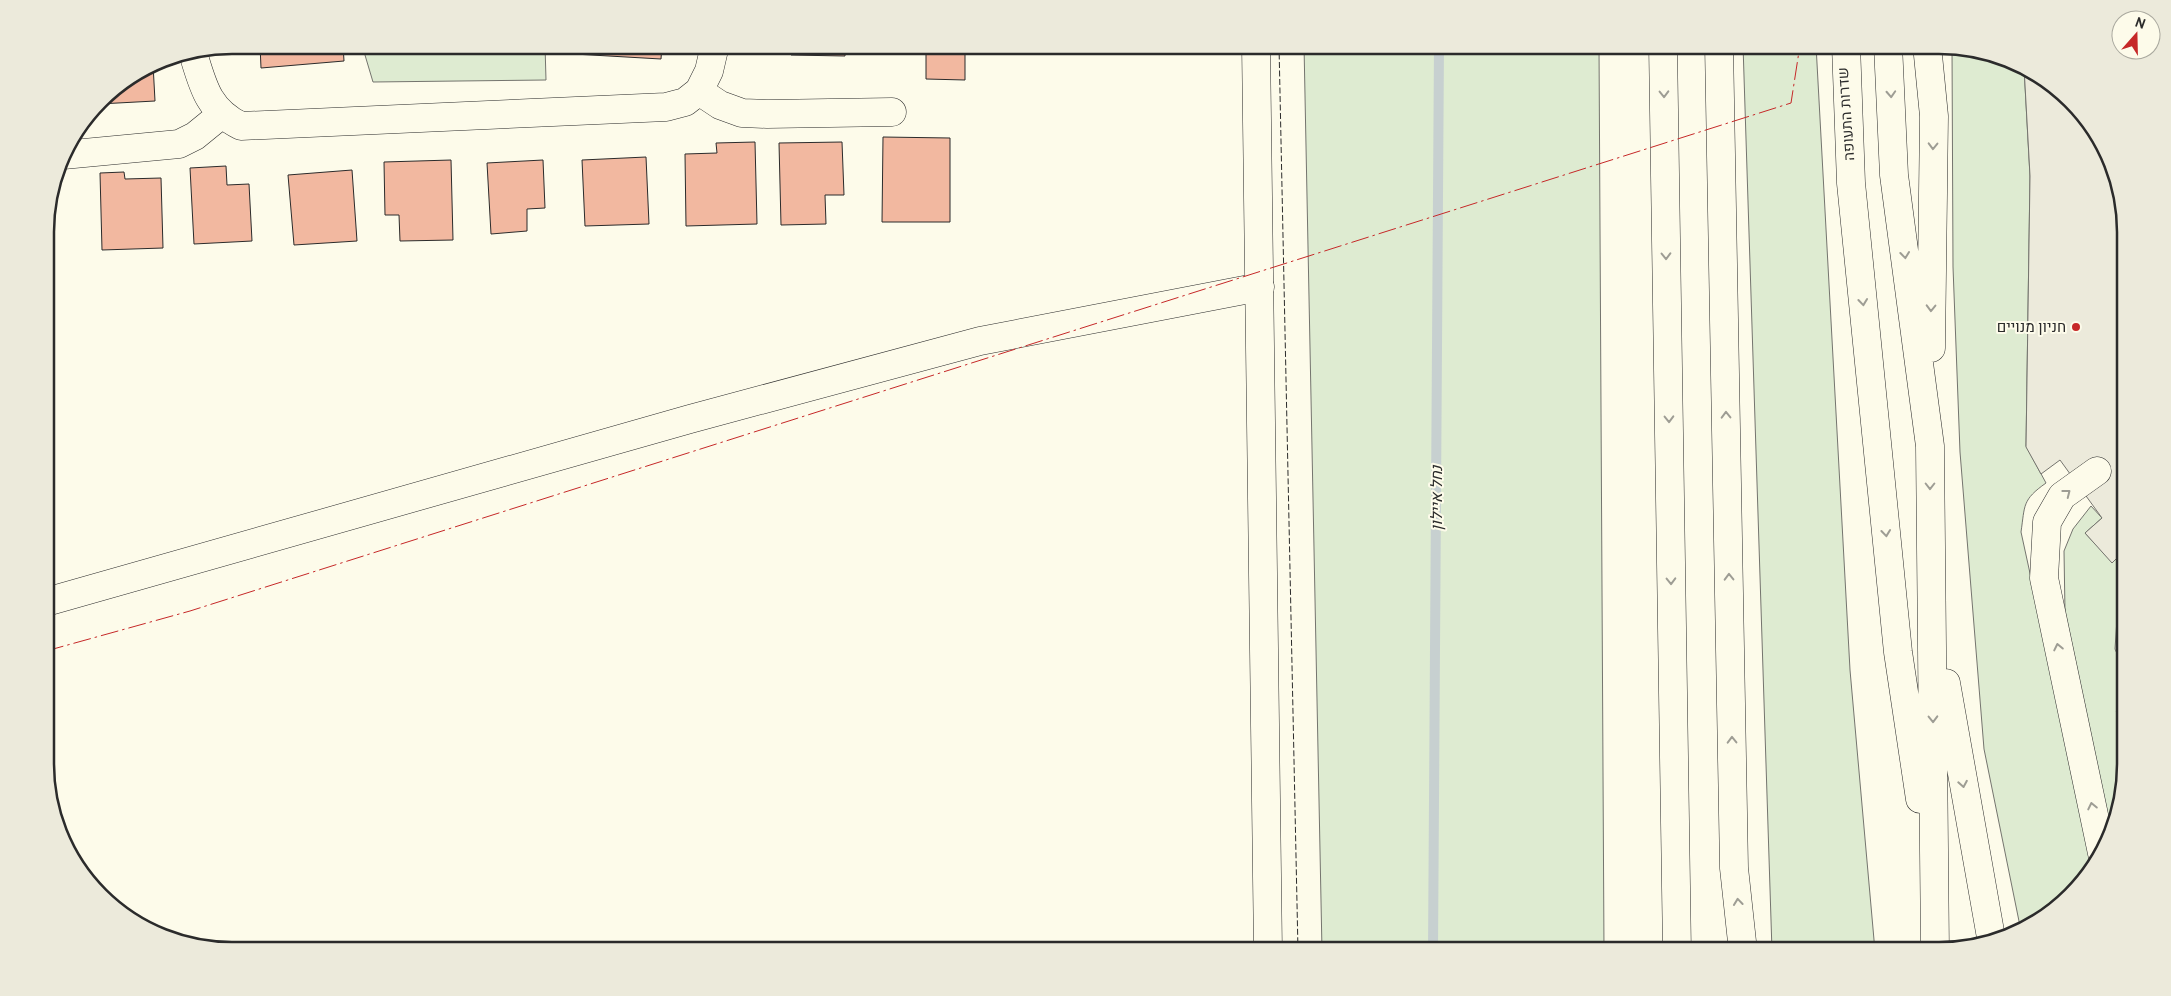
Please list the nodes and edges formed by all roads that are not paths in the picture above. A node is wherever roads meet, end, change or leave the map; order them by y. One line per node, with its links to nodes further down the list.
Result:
1 (713, 54): 10 (street)
2 (1256, 54): 15 (street)
3 (1663, 54): 24 (street, one-way to 24)
4 (1719, 54): 25 (street, one-way to 4)
5 (1841, 54): 14 (street, שדרות התעופה)
6 (1846, 54): 14 (street)
7 (1888, 54): 16 (street, one-way to 16)
8 (1928, 54): 16 (street, one-way to 16)
9 (194, 58): 12 (street)
10 (700, 91): 11 (street); 12 (street)
11 (892, 112)
12 (222, 114): 13 (street)
13 (71, 154)
14 (1851, 183): 21 (street, one-way to 21)
15 (1260, 287): 19 (street); 23 (street)
16 (1930, 446): 18 (street, one-way to 18)
17 (2097, 471): 20 (street, one-way to 17)
18 (1931, 598): 21 (street, one-way to 21); 22 (street, one-way to 22)
19 (54, 600)
20 (2099, 842)
21 (1936, 910): 26 (street)
22 (1991, 935)
23 (1268, 942)
24 (1677, 942)
25 (1742, 942)
26 (1935, 942)

